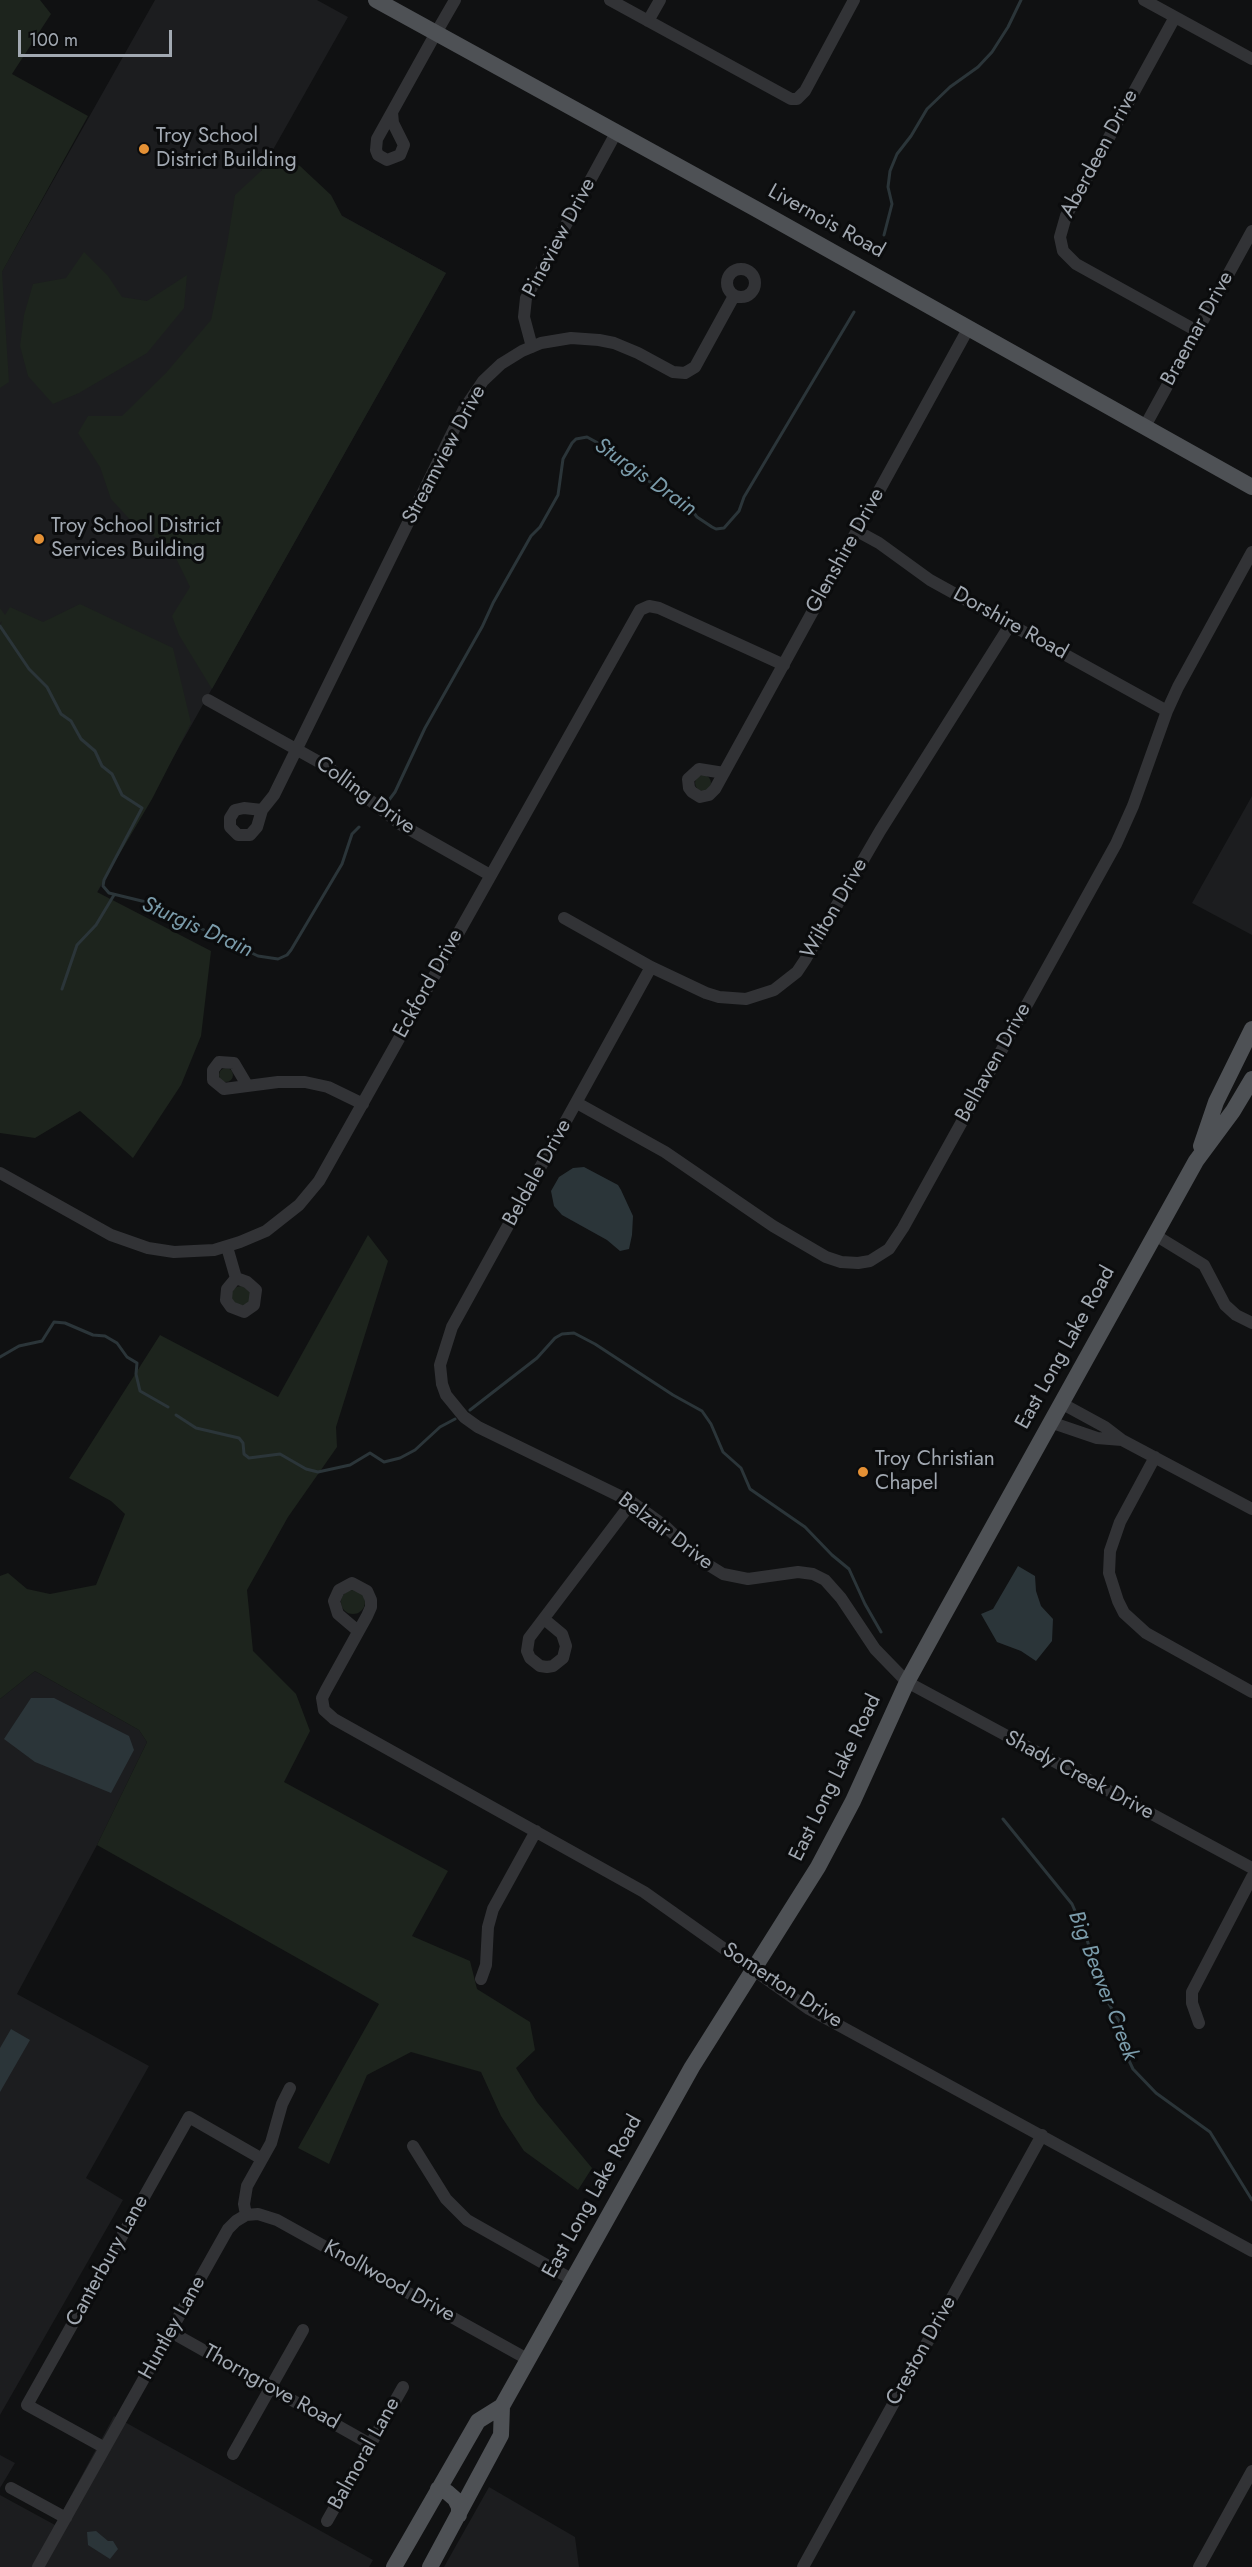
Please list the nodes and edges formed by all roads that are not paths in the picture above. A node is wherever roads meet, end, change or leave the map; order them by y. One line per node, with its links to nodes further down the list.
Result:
1 (376, 0): 9 (main road, Livernois Road)
2 (455, 0): 9 (street)
3 (610, 0): 8 (street)
4 (660, 0): 8 (street)
5 (854, 0): 8 (street)
6 (1144, 0): 7 (street)
7 (1175, 17): 10 (street); 16 (street, Aberdeen Drive)
8 (648, 21)
9 (436, 33): 11 (street); 12 (main road, Livernois Road)
10 (1252, 59)
11 (392, 111)
12 (616, 133): 15 (main road, Livernois Road); 17 (street, Pineview Drive)
13 (1252, 231): 16 (street, Braemar Drive)
14 (734, 296): 17 (street, Streamview Drive)
15 (968, 328): 18 (main road, Livernois Road); 20 (street, Glenshire Drive)
16 (1197, 331): 18 (street, Braemar Drive)
17 (532, 347): 26 (street, Streamview Drive)
18 (1144, 428): 19 (main road, Livernois Road)
19 (1252, 487)
20 (857, 531): 22 (street, Dorshire Road); 23 (street, Glenshire Drive)
21 (1252, 552): 25 (street, Belhaven Drive)
22 (1010, 625): 25 (street, Dorshire Road); 31 (street, Wilton Drive)
23 (784, 665): 27 (street, Glenshire Drive); 29 (street, Eckford Drive)
24 (208, 700): 26 (street, Colling Drive)
25 (1167, 711): 37 (street, Belhaven Drive)
26 (297, 750): 28 (street, Streamview Drive); 29 (street, Colling Drive)
27 (724, 773)
28 (262, 810)
29 (490, 875): 38 (street, Eckford Drive)
30 (564, 918): 31 (street, Wilton Drive)
31 (651, 967): 37 (street, Beldale Drive)
32 (1252, 1029): 39 (main road, East Long Lake Road)
33 (1252, 1047): 34 (main road)
34 (1252, 1054)
35 (1252, 1079): 39 (main road, East Long Lake Road)
36 (247, 1085): 38 (street)
37 (577, 1103): 45 (street, Beldale Drive)
38 (363, 1104): 42 (street, Eckford Drive)
39 (1196, 1161): 41 (main road, East Long Lake Road)
40 (0, 1173): 42 (street, Eckford Drive)
41 (1155, 1235): 44 (street); 46 (main road, East Long Lake Road)
42 (227, 1247): 43 (street)
43 (236, 1278)
44 (1252, 1323)
45 (442, 1384): 50 (street, Belzair Drive)
46 (1061, 1403): 47 (main road, East Long Lake Road); 48 (street)
47 (1050, 1422): 48 (street); 54 (main road, East Long Lake Road)
48 (1122, 1440): 49 (street)
49 (1155, 1456): 51 (street); 55 (street)
50 (632, 1502): 52 (street); 54 (street, Belzair Drive)
51 (1252, 1509)
52 (544, 1619)
53 (358, 1631): 56 (street, Somerton Drive)
54 (907, 1682): 57 (street, Shady Creek Drive); 59 (main road, East Long Lake Road)
55 (1252, 1692)
56 (536, 1832): 59 (street, Somerton Drive); 60 (street)
57 (1252, 1868)
58 (1252, 1877): 61 (street)
59 (752, 1970): 63 (street, Somerton Drive); 68 (main road, East Long Lake Road)
60 (481, 1979)
61 (1199, 2023)
62 (290, 2088): 65 (street)
63 (1042, 2135): 67 (street, Somerton Drive); 87 (street, Creston Drive)
64 (413, 2146): 68 (street)
65 (262, 2159): 66 (street); 76 (street, Canterbury Lane)
66 (246, 2215): 70 (street, Huntley Lane); 71 (street, Knollwood Drive)
67 (1252, 2251)
68 (573, 2280): 71 (main road, East Long Lake Road)
69 (303, 2330): 73 (street)
70 (171, 2332): 73 (street, Thorngrove Road); 76 (street, Huntley Lane)
71 (529, 2360): 74 (main road, East Long Lake Road)
72 (403, 2387): 75 (street, Balmoral Lane)
73 (271, 2388): 75 (street, Thorngrove Road); 77 (street)
74 (502, 2406): 80 (main road, East Long Lake Road); 81 (main road, East Long Lake Road)
75 (370, 2444): 83 (street, Balmoral Lane)
76 (105, 2448): 82 (street, Huntley Lane)
77 (233, 2454)
78 (1252, 2471): 88 (street)
79 (11, 2488): 82 (street)
80 (438, 2489): 81 (main road); 85 (main road, East Long Lake Road)
81 (459, 2515): 86 (main road, East Long Lake Road)
82 (66, 2518): 84 (street, Huntley Lane)
83 (327, 2521)
84 (38, 2567)
85 (394, 2567)
86 (430, 2567)
87 (803, 2567)
88 (1199, 2567)

